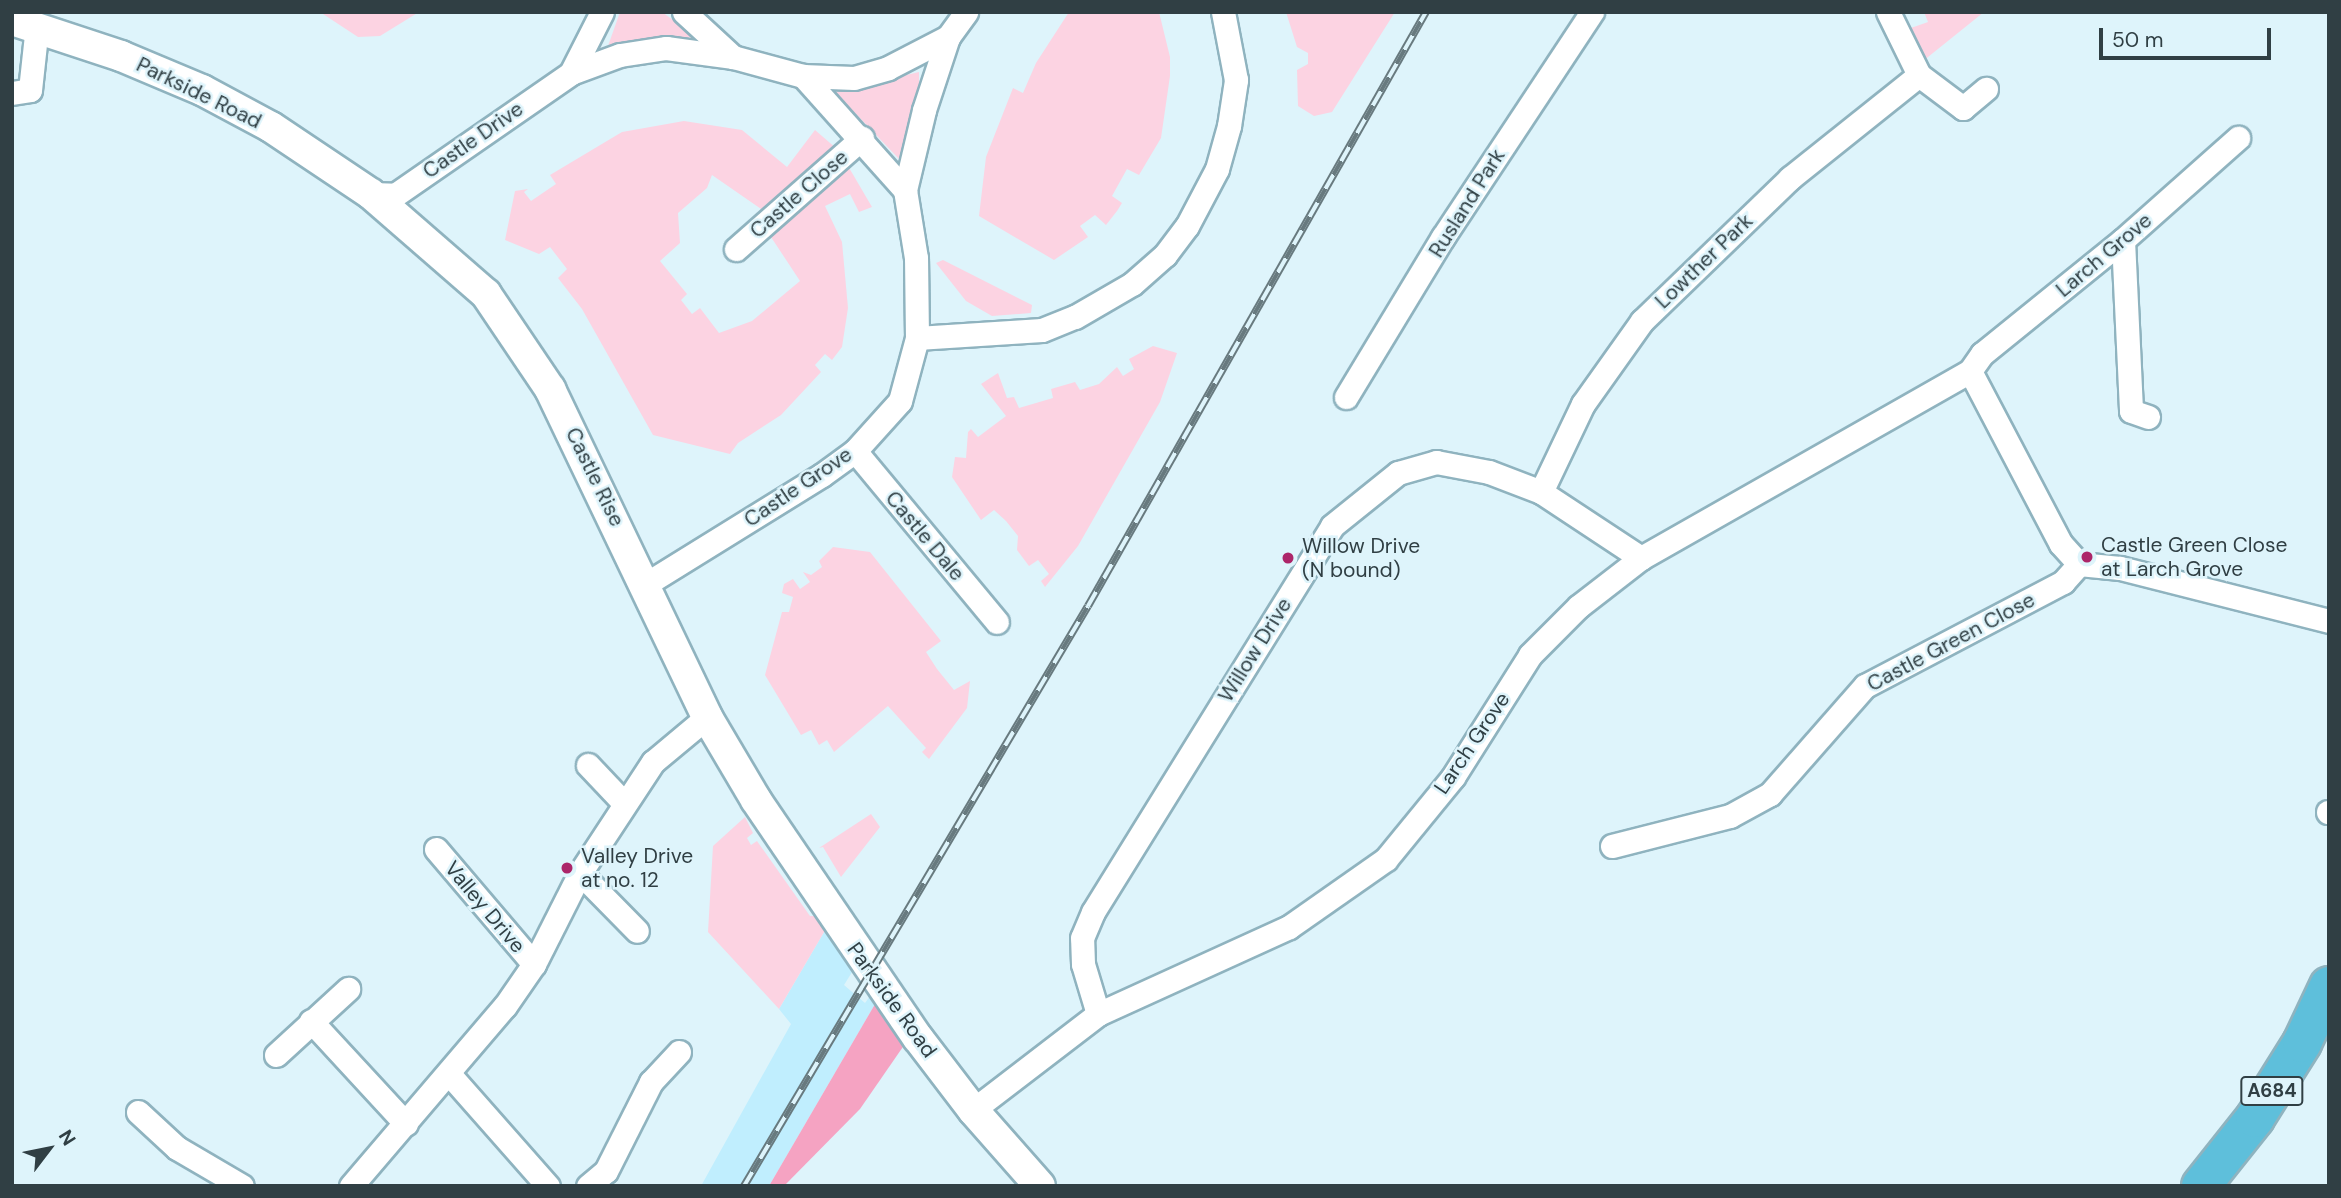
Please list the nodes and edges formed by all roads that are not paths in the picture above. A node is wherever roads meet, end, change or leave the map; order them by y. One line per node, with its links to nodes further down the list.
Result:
1 (602, 12): 10 (street, Castle Drive)
2 (684, 12): 9 (street)
3 (967, 12): 8 (street, Castle Grove)
4 (1223, 12): 21 (street)
5 (1592, 12): 23 (street, Rusland Park)
6 (1888, 12): 11 (street)
7 (25, 23): 14 (street); 18 (street, Parkside Road)
8 (948, 37): 12 (street, Castle Drive); 17 (street, Castle Grove)
9 (733, 57): 10 (street, Castle Drive); 12 (street, Castle Drive)
10 (571, 74): 18 (street, Castle Drive)
11 (1919, 75): 13 (street); 26 (street, Lowther Park)
12 (803, 76): 15 (street)
13 (1986, 89)
14 (12, 93)
15 (862, 138): 17 (street); 20 (street, Castle Close)
16 (2238, 138): 19 (street, Larch Grove)
17 (905, 190): 21 (street, Castle Grove)
18 (371, 194): 29 (street, Castle Rise)
19 (2123, 240): 22 (street, Larch Grove); 24 (street)
20 (736, 249)
21 (917, 338): 25 (street, Castle Grove)
22 (1970, 372): 27 (street, Larch Grove); 28 (street)
23 (1346, 397)
24 (2148, 417)
25 (855, 451): 29 (street, Castle Grove); 31 (street, Castle Dale)
26 (1542, 492): 27 (street, Willow Drive); 43 (street, Willow Drive)
27 (1641, 558): 43 (street, Larch Grove)
28 (2079, 564): 30 (street); 36 (street, Castle Green Close)
29 (646, 584): 32 (street, Castle Rise)
30 (2329, 621)
31 (997, 622)
32 (707, 717): 34 (street, Valley Drive); 35 (street, Castle Rise)
33 (587, 765): 34 (street)
34 (623, 802): 38 (street, Valley Drive)
35 (758, 804): 48 (street, Parkside Road)
36 (1612, 846)
37 (436, 849): 40 (street, Valley Drive)
38 (580, 873): 39 (street); 40 (street, Valley Drive)
39 (637, 932)
40 (534, 964): 47 (street, Valley Drive)
41 (2329, 986): 56 (highway, A684)
42 (348, 989): 44 (street)
43 (1098, 1014): 48 (street, Larch Grove)
44 (311, 1021): 46 (street); 50 (street)
45 (679, 1052): 54 (street)
46 (276, 1055)
47 (450, 1074): 50 (street, Valley Drive); 53 (street)
48 (973, 1110): 55 (street, Parkside Road)
49 (138, 1112): 51 (street)
50 (406, 1125): 52 (street, Valley Drive)
51 (242, 1186)
52 (351, 1186)
53 (548, 1186)
54 (588, 1186)
55 (1040, 1186)
56 (2201, 1186)

